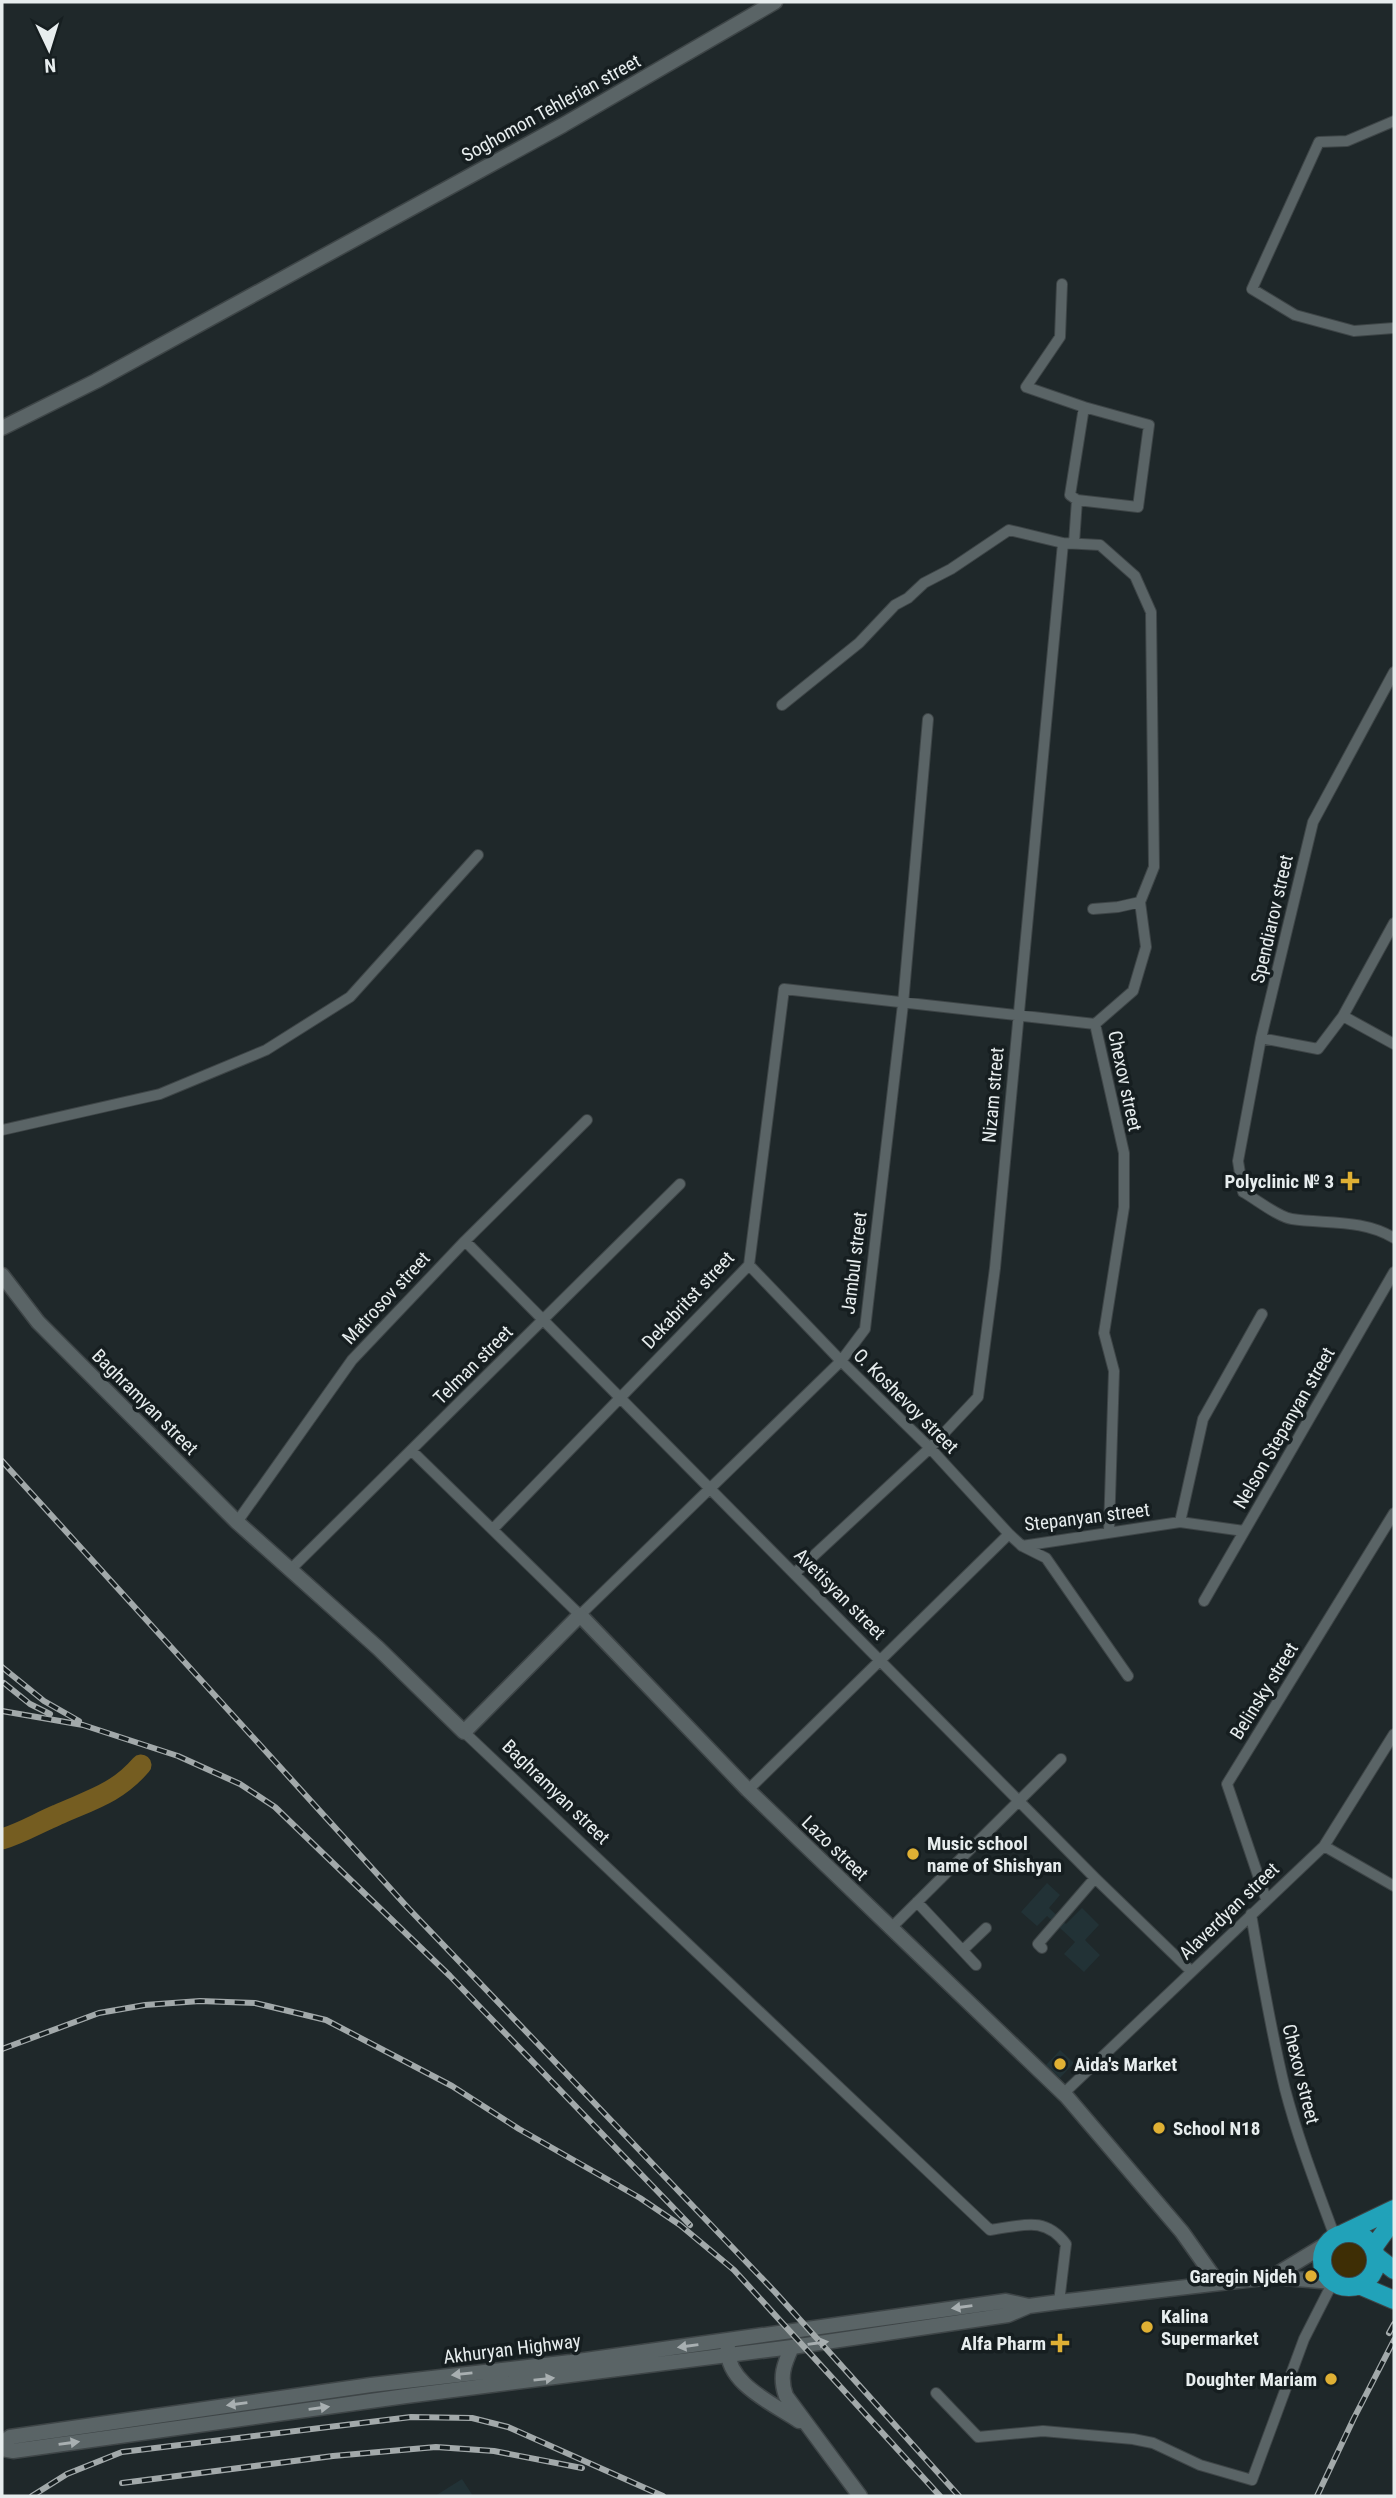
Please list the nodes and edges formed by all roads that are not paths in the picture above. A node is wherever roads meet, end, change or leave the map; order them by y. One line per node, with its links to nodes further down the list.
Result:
1 (775, 2): 6 (street, Soghomon Tehlerian street)
2 (1394, 121): 4 (street)
3 (1062, 284): 5 (street)
4 (1394, 328)
5 (1084, 407): 7 (street, Nizam street); 7 (street)
6 (2, 428)
7 (1077, 500): 8 (street, Nizam street)
8 (1068, 543): 10 (street, Chexov street); 13 (street, Chexov street); 17 (street, Nizam street)
9 (1394, 671): 20 (street, Spendiarov street)
10 (782, 705)
11 (928, 719): 16 (street, Jambul street)
12 (478, 855): 23 (street)
13 (1140, 902): 14 (street); 19 (street, Chexov street)
14 (1093, 909)
15 (1394, 923): 18 (street)
16 (903, 1004): 17 (street); 27 (street, Dekabritst street); 32 (street, Jambul street)
17 (1017, 1016): 19 (street); 34 (street, Nizam street)
18 (1343, 1016): 20 (street); 21 (street)
19 (1095, 1024): 41 (street, Chexov street)
20 (1261, 1038): 25 (street, Spendiarov street)
21 (1394, 1044)
22 (587, 1120): 26 (street, Matrosov street)
23 (2, 1130)
24 (680, 1184): 31 (street, Telman street)
25 (1394, 1238)
26 (465, 1241): 31 (street, Avetisyan street); 38 (street, Matrosov street)
27 (749, 1265): 32 (street, O. Koshevoy street); 33 (street, Dekabritst street)
28 (1394, 1272): 42 (street, Nelson Stepanyan street)
29 (2, 1275): 38 (street, Baghramyan street)
30 (1262, 1314): 39 (street)
31 (543, 1319): 33 (street, Avetisyan street); 35 (street, Telman street)
32 (841, 1361): 34 (street, O. Koshevoy street); 36 (street, Jambul street)
33 (620, 1397): 36 (street, Avetisyan street); 40 (street, Dekabritst street)
34 (930, 1448): 43 (street, O. Koshevoy street); 46 (street, Nizam street)
35 (412, 1451): 40 (street, Lazo street); 45 (street, Telman street)
36 (711, 1489): 46 (street, Avetisyan street); 48 (street, Jambul street)
37 (1394, 1513): 59 (street, Belinsky street)
38 (237, 1522): 45 (street, Baghramyan street)
39 (1180, 1522): 41 (street, Stepanyan street); 42 (street, Stepanyan street)
40 (493, 1529): 48 (street, Lazo street)
41 (1109, 1531): 44 (street, Stepanyan street)
42 (1244, 1531): 47 (street, Nelson Stepanyan street)
43 (1009, 1534): 44 (street, Stepanyan street); 49 (street, Stepanyan street)
44 (1022, 1546): 50 (street)
45 (290, 1570): 51 (street, Baghramyan street)
46 (794, 1573): 49 (street, Avetisyan street)
47 (1204, 1601)
48 (580, 1615): 51 (street, Jambul street); 54 (street, Lazo street)
49 (881, 1661): 54 (street, Stepanyan street); 55 (street, Avetisyan street)
50 (1128, 1676)
51 (464, 1732): 79 (street, Baghramyan street)
52 (1394, 1734): 56 (street, Alaverdyan street)
53 (1061, 1759): 55 (street)
54 (748, 1790): 63 (street, Lazo street)
55 (1019, 1800): 57 (street, Avetisyan street); 60 (street)
56 (1324, 1846): 58 (street); 59 (street, Alaverdyan street)
57 (1095, 1878): 64 (street); 67 (street, Avetisyan street)
58 (1394, 1886)
59 (1266, 1899): 61 (street, Alaverdyan street)
60 (917, 1902): 63 (street); 65 (street)
61 (1251, 1914): 67 (street, Alaverdyan street); 71 (street, Chexov street)
62 (986, 1928): 65 (street)
63 (890, 1929): 68 (street, Lazo street)
64 (1042, 1948)
65 (963, 1950): 66 (street)
66 (976, 1965)
67 (1191, 1972): 68 (street, Alaverdyan street)
68 (1063, 2094): 76 (street, Lazo street)
69 (1394, 2209): 71 (highway)
70 (1394, 2220): 72 (highway)
71 (1336, 2238): 72 (highway); 74 (street, Akhuryan Highway); 75 (highway)
72 (1375, 2252): 73 (highway); 77 (highway)
73 (1394, 2270)
74 (1272, 2277): 75 (street); 76 (street, Akhuryan Highway)
75 (1333, 2282): 77 (highway); 83 (street)
76 (1218, 2283): 79 (street, Akhuryan Highway)
77 (1359, 2285): 78 (highway)
78 (1394, 2300)
79 (1059, 2302): 80 (street, Akhuryan Highway)
80 (1029, 2306): 81 (street, Akhuryan Highway, one-way to 80); 82 (street, Akhuryan Highway, one-way to 82)
81 (792, 2347): 82 (street, Akhuryan Highway); 84 (street)
82 (728, 2348): 84 (street); 85 (street, Akhuryan Highway)
83 (936, 2393)
84 (806, 2426): 86 (street)
85 (2, 2446)
86 (860, 2496)

